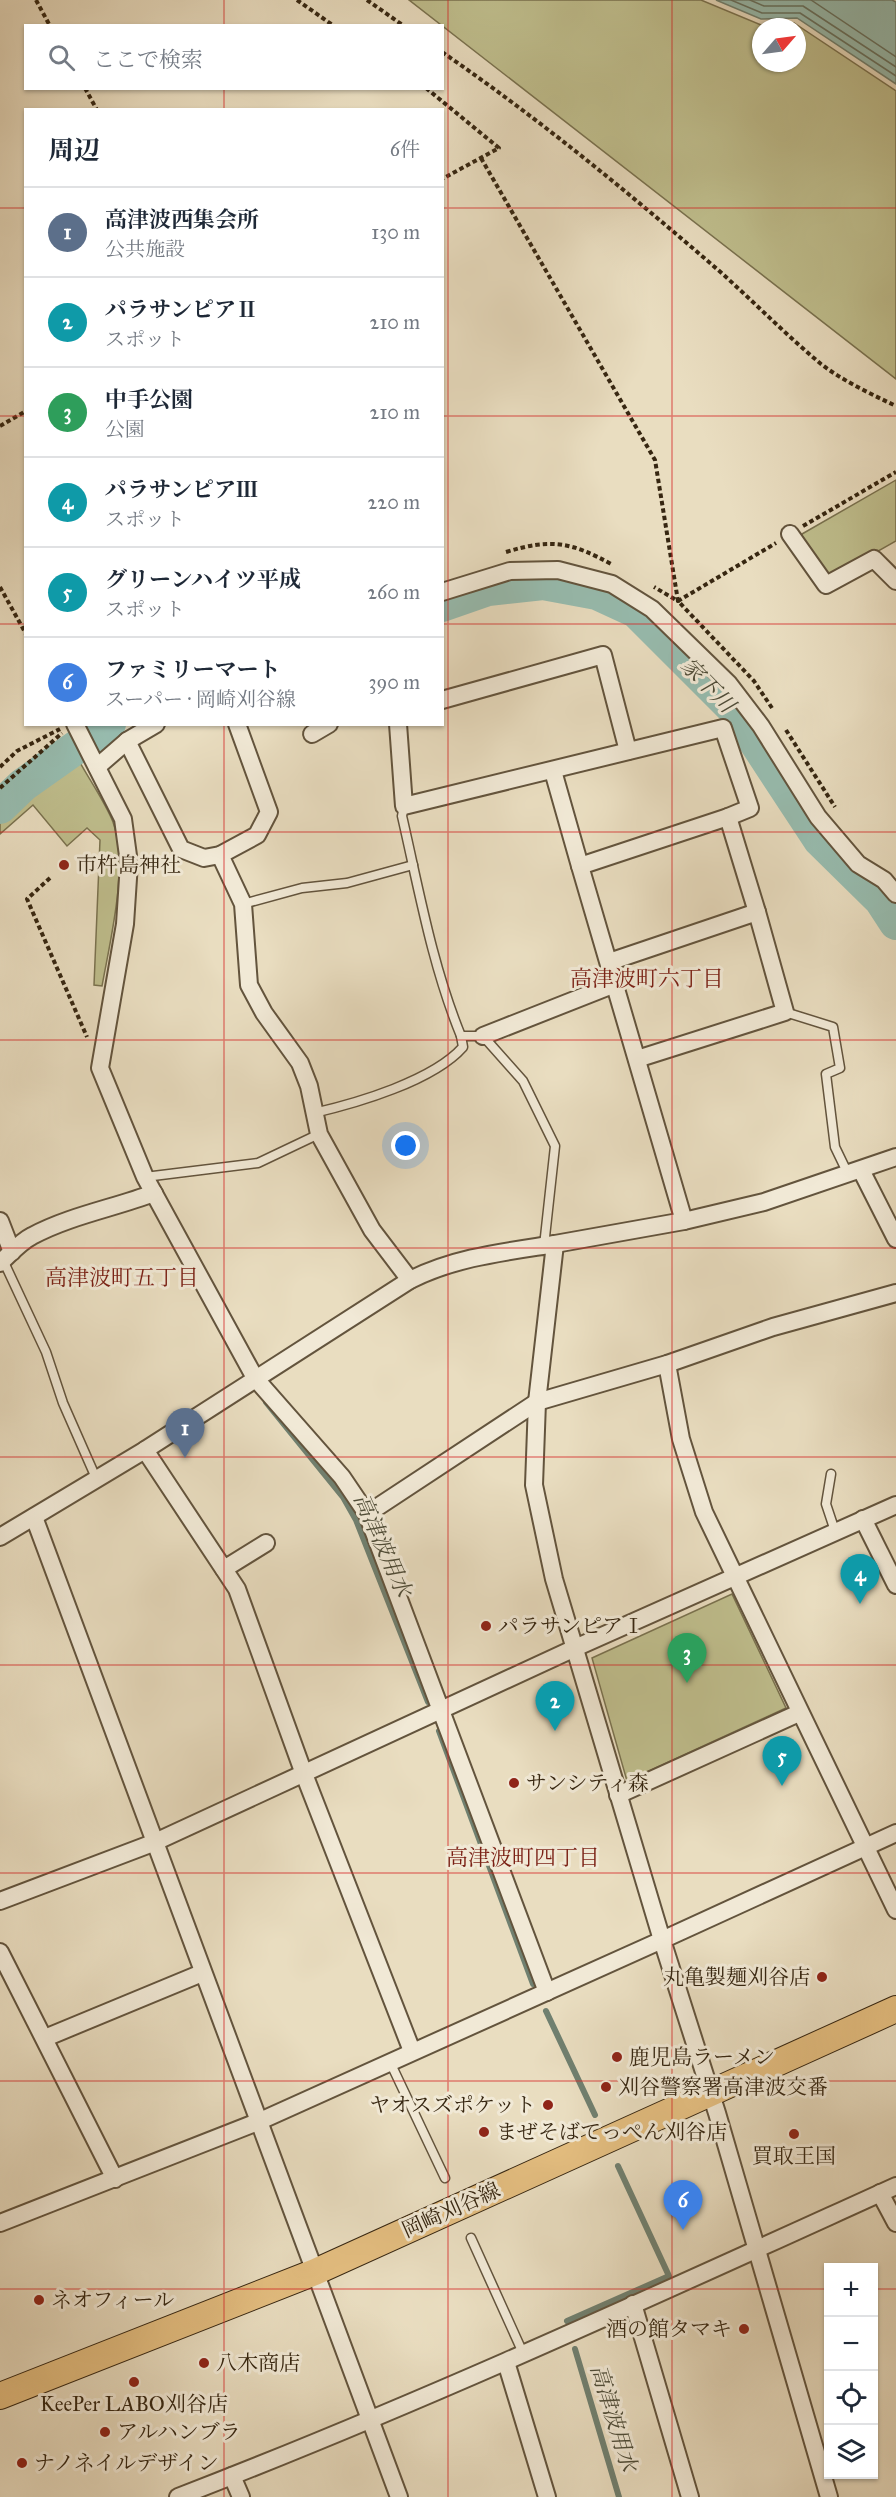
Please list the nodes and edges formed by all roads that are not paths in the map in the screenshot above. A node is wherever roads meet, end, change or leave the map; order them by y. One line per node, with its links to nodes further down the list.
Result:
1 (790, 534): 2 (street)
2 (896, 581)
3 (444, 591): 20 (street)
4 (444, 699): 12 (street)
5 (153, 726): 11 (street)
6 (238, 726): 17 (street)
7 (326, 726): 10 (street)
8 (399, 726): 15 (street)
9 (69, 728): 13 (street)
10 (312, 734)
11 (127, 741): 13 (street); 17 (street)
12 (628, 751): 14 (street); 16 (street)
13 (97, 766): 33 (street)
14 (553, 771): 15 (street); 19 (street)
15 (404, 806): 18 (lane)
16 (728, 817): 19 (street); 22 (street)
17 (220, 855): 21 (street)
18 (413, 865): 21 (lane); 27 (lane)
19 (580, 866): 23 (street)
20 (896, 894)
21 (243, 904): 29 (street)
22 (757, 912): 23 (street); 25 (street)
23 (609, 962): 24 (street)
24 (615, 984): 26 (street); 28 (street)
25 (785, 1012): 28 (street); 32 (lane)
26 (483, 1035): 27 (lane); 38 (lane)
27 (462, 1036): 29 (lane)
28 (637, 1059): 36 (street)
29 (314, 1113): 30 (street)
30 (319, 1134): 33 (lane); 40 (street)
31 (896, 1157): 32 (street)
32 (855, 1172): 36 (street); 37 (street)
33 (145, 1177): 34 (street)
34 (154, 1193): 39 (street); 43 (street)
35 (0, 1221): 39 (street)
36 (684, 1221): 38 (street)
37 (896, 1239)
38 (549, 1245): 40 (street); 44 (street)
39 (5, 1258): 47 (lane)
40 (410, 1280): 43 (street)
41 (896, 1293): 42 (street)
42 (666, 1364): 44 (street); 56 (street)
43 (255, 1378): 45 (street); 49 (street)
44 (537, 1402): 49 (street); 58 (street)
45 (145, 1450): 47 (street); 55 (street)
46 (831, 1474): 52 (lane)
47 (96, 1478): 50 (street)
48 (896, 1505): 51 (street)
49 (367, 1514): 59 (street)
50 (34, 1517): 53 (street); 64 (street)
51 (863, 1519): 52 (street); 57 (street)
52 (835, 1531): 56 (street)
53 (0, 1538)
54 (266, 1544): 55 (street)
55 (224, 1569): 61 (street)
56 (735, 1576): 58 (street); 60 (street)
57 (896, 1585)
58 (575, 1648): 59 (street); 62 (street)
59 (442, 1710): 61 (street); 71 (street)
60 (799, 1713): 62 (street); 65 (street)
61 (303, 1773): 64 (street); 74 (street)
62 (618, 1795): 68 (street)
63 (896, 1833): 65 (street)
64 (153, 1843): 66 (street); 70 (street)
65 (865, 1848): 67 (street); 68 (street)
66 (0, 1901)
67 (896, 1911)
68 (662, 1940): 71 (street); 76 (street)
69 (0, 1952): 73 (street)
70 (202, 1973): 73 (street); 77 (street)
71 (547, 1992): 74 (street)
72 (896, 2009): 76 (main road, 岡崎刈谷線)
73 (45, 2038): 79 (street)
74 (412, 2051): 75 (street)
75 (390, 2061): 77 (street); 78 (lane)
76 (710, 2092): 85 (street); 86 (main road, 岡崎刈谷線)
77 (260, 2121): 79 (street); 86 (street)
78 (445, 2178)
79 (115, 2179): 82 (street)
80 (896, 2186): 81 (street)
81 (880, 2193): 83 (street); 85 (street)
82 (0, 2223)
83 (896, 2223)
84 (471, 2238): 88 (lane)
85 (758, 2250): 87 (street); 98 (street)
86 (315, 2272): 90 (main road, 岡崎刈谷線); 91 (street)
87 (633, 2304): 88 (street); 97 (street)
88 (523, 2353): 89 (street)
89 (506, 2362): 91 (street); 96 (street)
90 (0, 2396)
91 (370, 2421): 92 (street); 95 (street)
92 (232, 2476): 93 (street); 94 (street)
93 (178, 2497)
94 (241, 2497)
95 (399, 2497)
96 (547, 2497)
97 (690, 2497)
98 (829, 2497)

